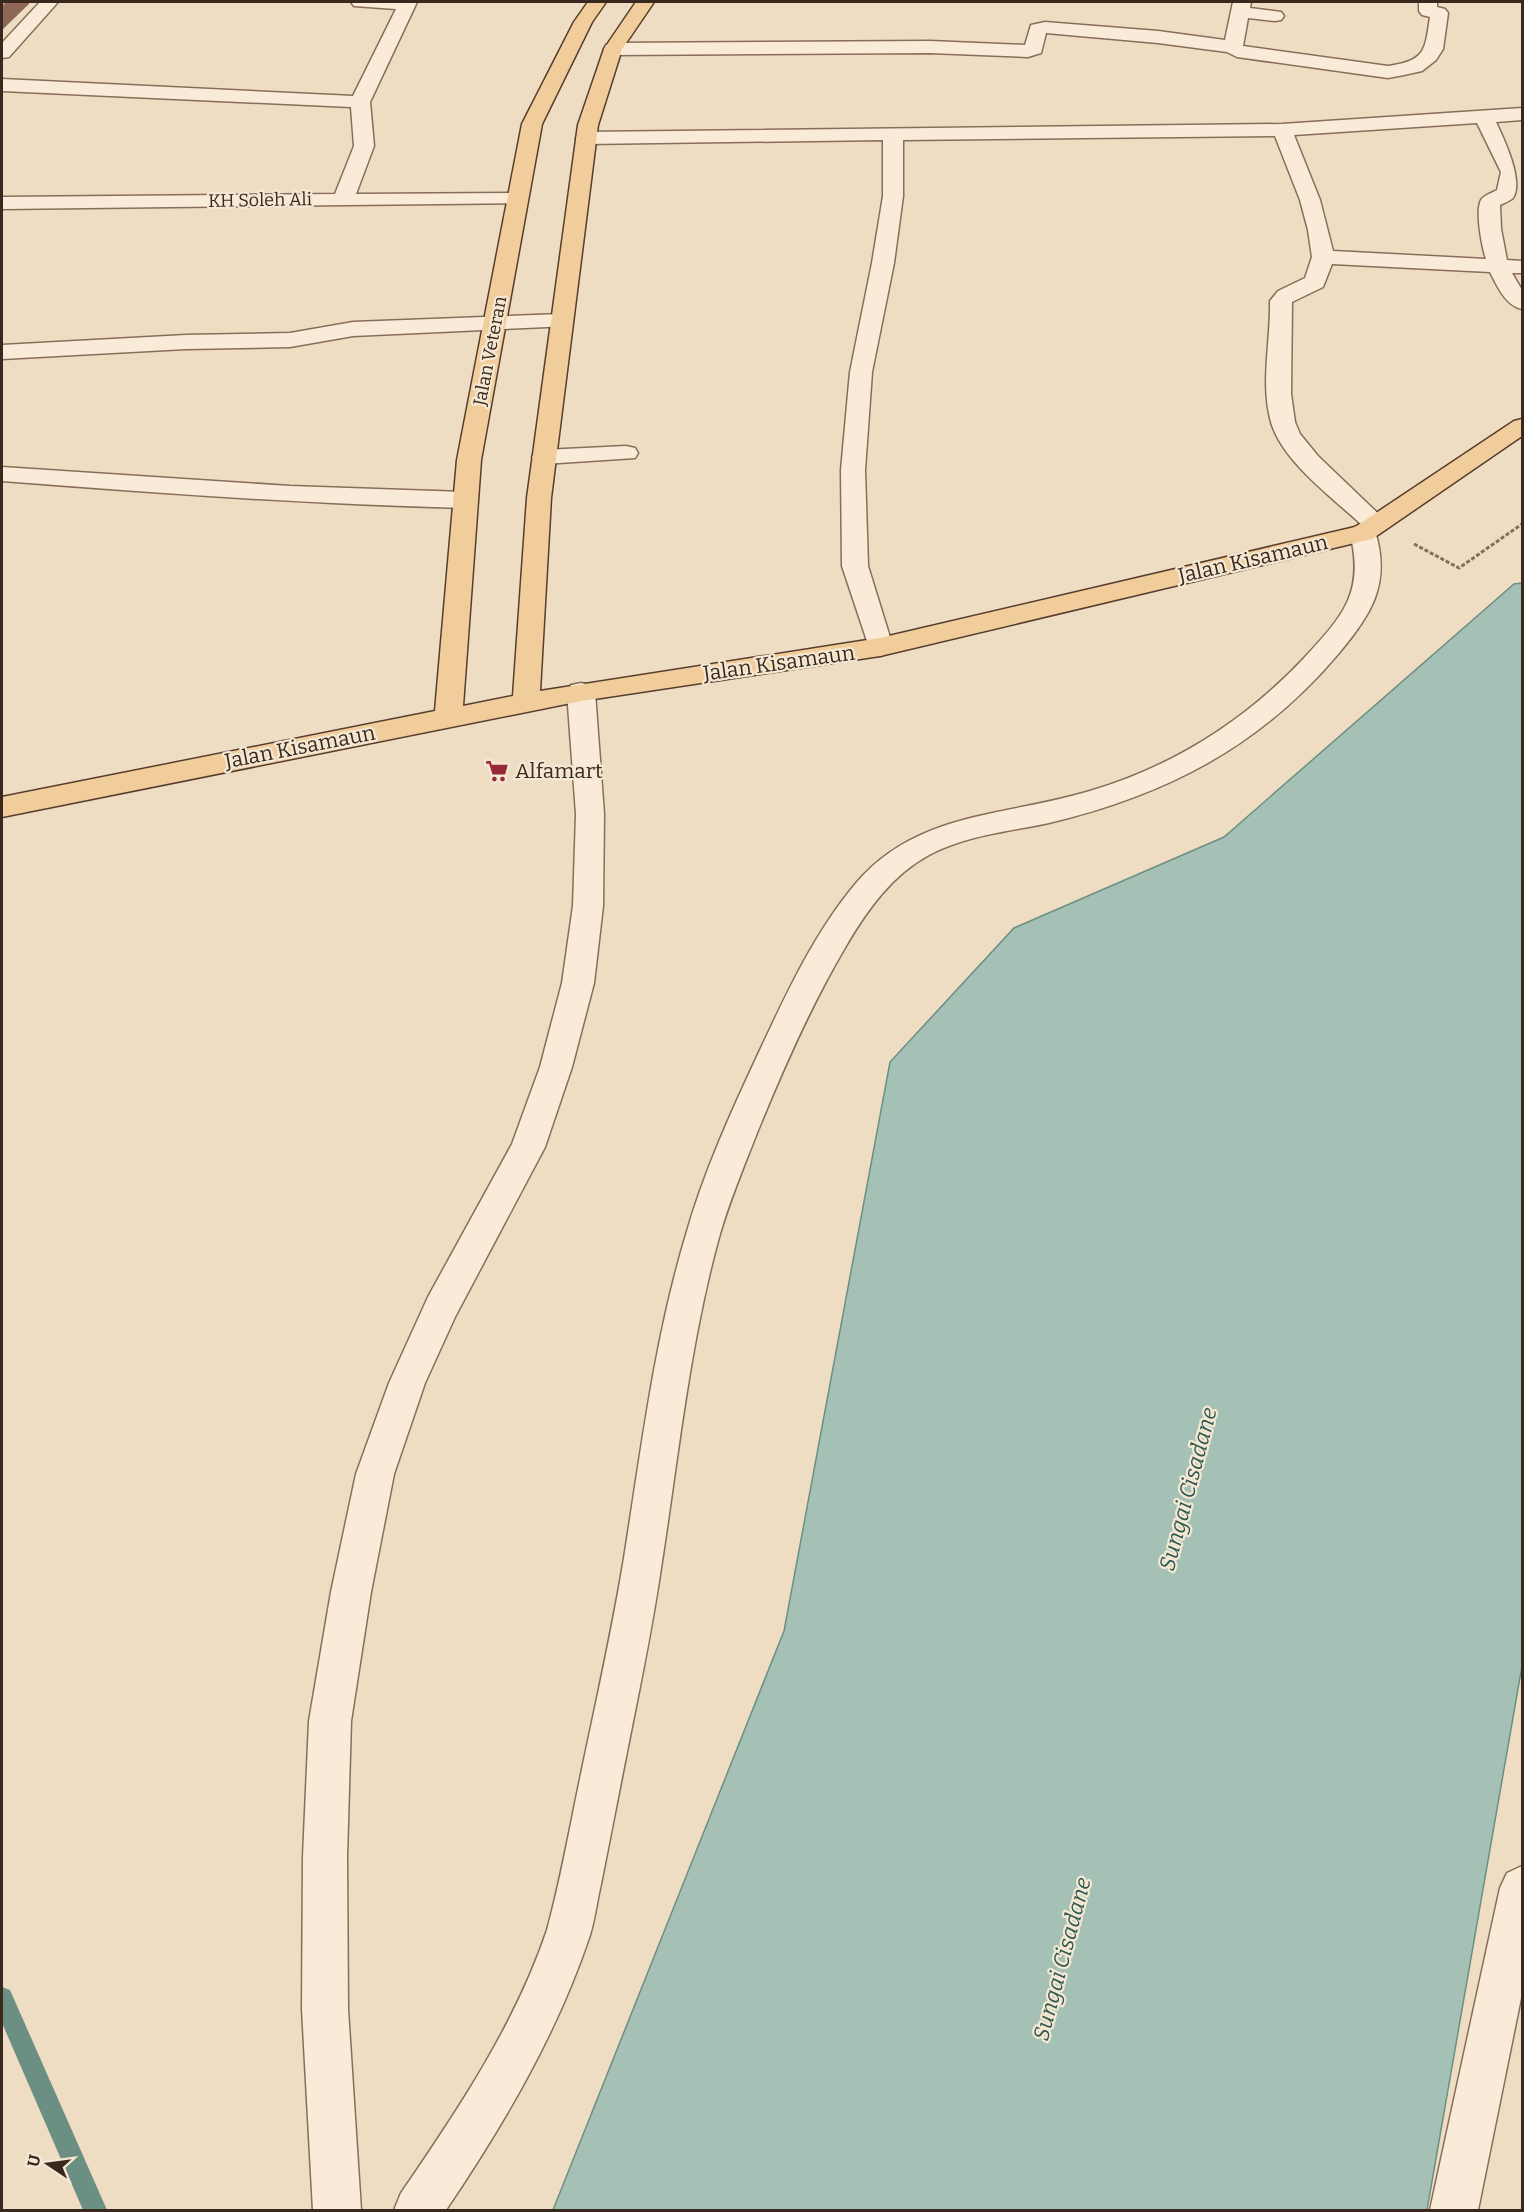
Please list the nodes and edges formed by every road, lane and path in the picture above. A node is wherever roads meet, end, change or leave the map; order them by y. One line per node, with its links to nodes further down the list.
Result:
1 (49, 2): 11 (street)
2 (360, 2): 6 (street)
3 (597, 2): 19 (main road, Jalan Veteran)
4 (645, 2): 10 (main road)
5 (1428, 2): 9 (street)
6 (407, 3): 13 (street)
7 (1241, 7): 8 (street); 9 (street)
8 (1275, 16)
9 (1233, 47): 10 (street)
10 (613, 49): 18 (main road)
11 (2, 53)
12 (2, 85): 13 (street)
13 (360, 102): 20 (street)
14 (1522, 114): 15 (street)
15 (1483, 116): 16 (street); 23 (street)
16 (1282, 130): 17 (street); 22 (street)
17 (893, 134): 18 (street); 36 (street)
18 (586, 138): 26 (main road)
19 (518, 199): 20 (street, KH Soleh Ali); 27 (main road, Jalan Veteran)
20 (343, 200): 21 (street, KH Soleh Ali)
21 (2, 203)
22 (1323, 257): 23 (street); 35 (street)
23 (1497, 266): 24 (street); 25 (street)
24 (1522, 268)
25 (1522, 303)
26 (561, 321): 27 (street); 31 (main road)
27 (495, 324): 28 (street); 33 (main road, Jalan Veteran)
28 (2, 352)
29 (1522, 426): 35 (main road, Jalan Kisamaun)
30 (626, 453): 31 (street)
31 (544, 457): 38 (main road)
32 (2, 474): 33 (street)
33 (464, 500): 39 (main road, Jalan Veteran)
34 (1522, 524): 35 (path)
35 (1370, 529): 36 (main road, Jalan Kisamaun); 43 (street)
36 (880, 647): 37 (main road, Jalan Kisamaun)
37 (581, 692): 38 (main road, Jalan Kisamaun); 42 (street)
38 (526, 704): 39 (main road, Jalan Kisamaun)
39 (448, 717): 40 (main road, Jalan Kisamaun)
40 (2, 807)
41 (1522, 1888): 44 (street)
42 (337, 2211)
43 (418, 2211)
44 (1454, 2211)

